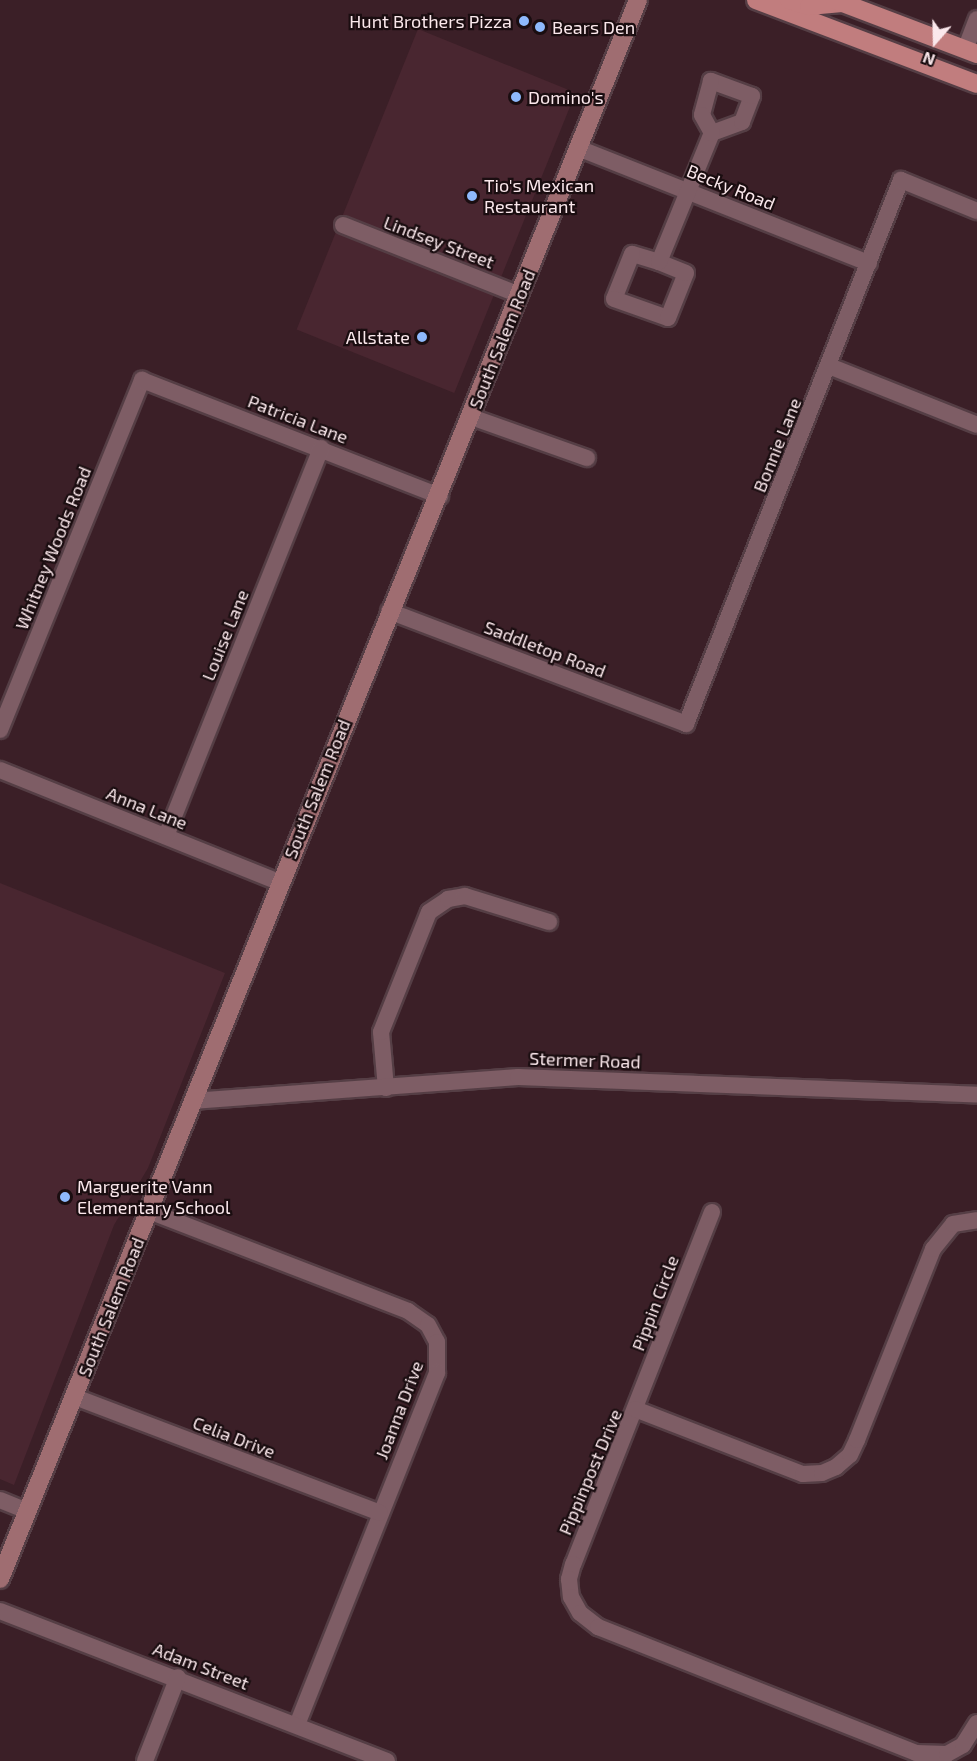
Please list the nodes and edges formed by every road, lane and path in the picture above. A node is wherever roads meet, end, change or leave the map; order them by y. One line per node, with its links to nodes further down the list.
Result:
1 (638, 0): 9 (main road, South Salem Road)
2 (756, 0): 7 (main road)
3 (789, 0): 4 (main road)
4 (839, 1): 6 (main road)
5 (977, 19): 6 (street)
6 (971, 52)
7 (977, 84)
8 (712, 133): 10 (street)
9 (578, 148): 10 (street, Becky Road); 15 (main road, South Salem Road)
10 (687, 190): 13 (street); 14 (street, Becky Road)
11 (977, 211): 14 (street, Bonnie Lane)
12 (343, 225): 15 (street, Lindsey Street)
13 (659, 262): 13 (street)
14 (869, 263): 16 (street, Bonnie Lane)
15 (520, 295): 18 (main road, South Salem Road)
16 (830, 366): 19 (street); 24 (street, Bonnie Lane)
17 (142, 380): 20 (street, Patricia Lane); 25 (street, Whitney Woods Road)
18 (471, 417): 21 (street); 22 (main road, South Salem Road)
19 (977, 425)
20 (321, 448): 22 (street, Patricia Lane); 27 (street, Louise Lane)
21 (586, 458)
22 (440, 496): 23 (main road, South Salem Road)
23 (389, 611): 24 (street, Saddletop Road); 28 (main road, South Salem Road)
24 (686, 724)
25 (0, 730)
26 (0, 770): 27 (street, Anna Lane)
27 (166, 836): 28 (street, Anna Lane)
28 (279, 882): 32 (main road, South Salem Road)
29 (549, 922): 30 (street)
30 (386, 1088): 31 (street, Stermer Road); 32 (street, Stermer Road)
31 (977, 1095)
32 (192, 1101): 33 (main road, South Salem Road)
33 (149, 1211): 36 (main road, South Salem Road); 40 (street, Joanna Drive)
34 (712, 1212): 37 (street, Pippin Circle)
35 (977, 1220): 37 (street, Pippinpost Drive)
36 (75, 1397): 39 (main road, South Salem Road); 40 (street, Celia Drive)
37 (635, 1409): 44 (street, Pippinpost Drive)
38 (0, 1500): 39 (street)
39 (27, 1511): 41 (main road, South Salem Road)
40 (380, 1513): 45 (street, Joanna Drive)
41 (0, 1579)
42 (0, 1611): 43 (street, Adam Street)
43 (178, 1677): 45 (street, Adam Street); 47 (street)
44 (977, 1723)
45 (297, 1724): 46 (street, Adam Street)
46 (360, 1756): 48 (street, Adam Street)
47 (145, 1761)
48 (387, 1761)

